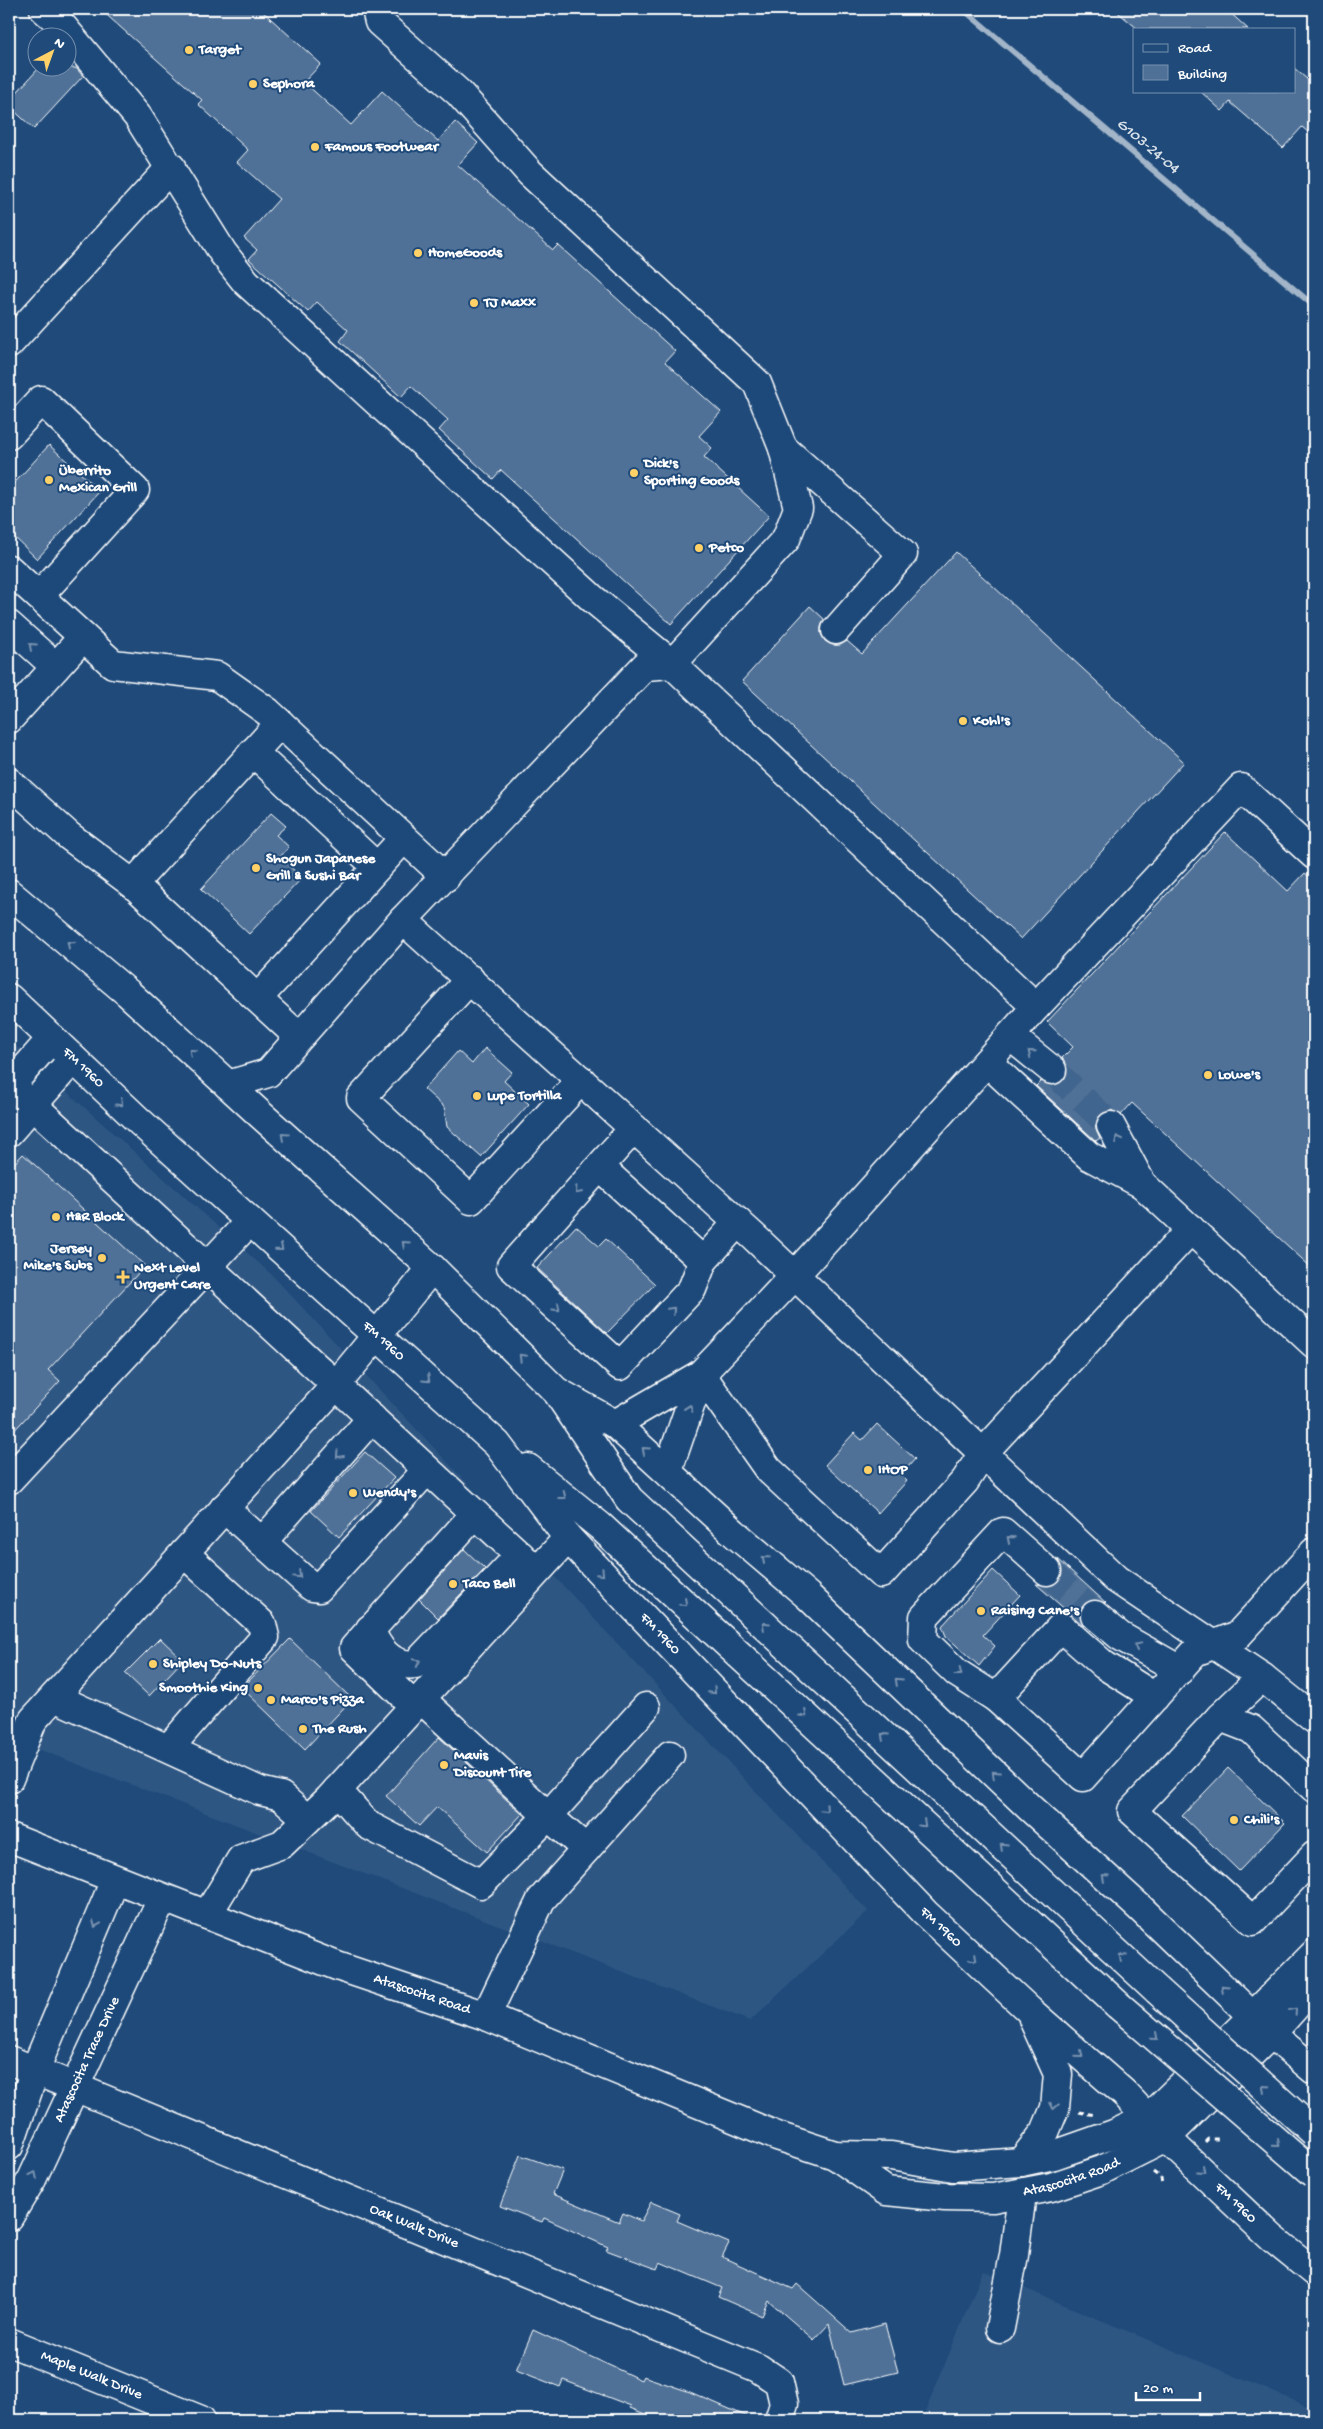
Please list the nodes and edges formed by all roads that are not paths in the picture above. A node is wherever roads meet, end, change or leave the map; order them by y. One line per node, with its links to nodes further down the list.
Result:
1 (44, 9): 3 (main road)
2 (376, 9): 6 (main road)
3 (171, 167): 4 (main road); 12 (main road)
4 (9, 344)
5 (9, 435): 8 (main road)
6 (783, 448): 10 (main road); 12 (main road)
7 (9, 569): 8 (main road)
8 (39, 596): 11 (main road)
9 (9, 624): 13 (main road, one-way to 9)
10 (836, 630)
11 (83, 637): 13 (main road); 15 (main road)
12 (672, 664): 21 (main road); 28 (main road)
13 (56, 667): 14 (main road)
14 (9, 720)
15 (280, 723): 16 (main road); 18 (main road)
16 (253, 752): 20 (main road); 22 (main road)
17 (9, 782): 22 (main road)
18 (404, 838): 20 (main road); 21 (main road)
19 (1314, 855): 28 (main road)
20 (377, 867): 27 (main road)
21 (446, 877): 24 (main road)
22 (133, 884): 27 (main road)
23 (9, 893): 37 (main road, one-way to 23)
24 (403, 920): 25 (main road); 30 (main road)
25 (470, 979): 36 (main road); 36 (main road)
26 (9, 998): 31 (main road, FM 1960 / FM 1960)
27 (258, 998): 30 (main road)
28 (1036, 1007): 29 (main road)
29 (1010, 1036): 33 (main road); 34 (main road, one-way to 29)
30 (299, 1037): 35 (main road)
31 (52, 1038): 32 (main road, FM 1960 / FM 1960); 38 (main road)
32 (73, 1059): 39 (main road); 46 (main road, FM 1960 / FM 1960, one-way to 46)
33 (987, 1062): 45 (main road); 52 (main road)
34 (1052, 1070)
35 (268, 1073): 37 (main road); 40 (main road)
36 (581, 1080): 42 (main road)
37 (228, 1085): 40 (main road)
38 (10, 1086): 39 (main road)
39 (33, 1106): 43 (main road); 50 (main road)
40 (262, 1116): 51 (main road, one-way to 40)
41 (1111, 1126): 45 (main road, one-way to 41)
42 (634, 1128): 44 (main road); 47 (main road)
43 (9, 1132)
44 (600, 1166): 49 (main road); 49 (main road, one-way to 49)
45 (1142, 1184): 48 (main road)
46 (250, 1221): 50 (main road); 53 (main road, FM 1960 / FM 1960, one-way to 53)
47 (738, 1222): 49 (main road); 52 (main road)
48 (1191, 1230): 54 (main road); 61 (main road)
49 (703, 1261)
50 (208, 1267): 56 (main road); 64 (main road)
51 (432, 1268): 53 (main road); 57 (main road, one-way to 51)
52 (794, 1276): 55 (main road); 61 (main road)
53 (378, 1334): 56 (main road); 60 (main road, FM 1960 / FM 1960, one-way to 60)
54 (1314, 1344)
55 (701, 1374): 59 (main road); 61 (main road); 63 (main road, one-way to 55)
56 (336, 1385): 58 (main road); 65 (main road)
57 (556, 1391): 59 (main road); 107 (main road, one-way to 57, bridge)
58 (372, 1418): 62 (main road); 68 (main road, one-way to 68)
59 (615, 1424): 63 (main road, one-way to 59)
60 (497, 1444): 67 (main road, FM 1960 / FM 1960); 111 (main road, one-way to 111, bridge)
61 (984, 1452): 75 (main road)
62 (427, 1470): 66 (main road); 68 (main road, one-way to 62)
63 (668, 1470): 101 (main road, one-way to 63)
64 (9, 1480)
65 (224, 1508): 68 (main road); 70 (main road)
66 (475, 1514): 71 (main road); 74 (main road)
67 (568, 1538): 71 (main road); 99 (main road, FM 1960 / FM 1960, one-way to 99)
68 (262, 1542)
69 (1314, 1552): 75 (main road)
70 (184, 1553): 78 (main road); 85 (main road)
71 (528, 1563): 74 (main road, one-way to 71); 81 (main road)
72 (1047, 1571): 80 (main road, one-way to 80)
73 (1094, 1614): 76 (main road, one-way to 73)
74 (363, 1637): 81 (main road)
75 (1217, 1646): 76 (main road); 77 (main road)
76 (1180, 1670): 79 (main road)
77 (1262, 1677): 83 (main road); 84 (main road)
78 (54, 1697): 85 (main road); 87 (main road)
79 (1155, 1697): 80 (main road); 80 (main road)
80 (996, 1698)
81 (417, 1702): 89 (main road); 90 (main road)
82 (646, 1708): 90 (main road)
83 (1220, 1717): 88 (main road); 94 (main road)
84 (1314, 1719)
85 (169, 1748): 91 (main road)
86 (670, 1755): 93 (main road)
87 (9, 1779)
88 (1314, 1788)
89 (337, 1790): 90 (main road); 91 (main road)
90 (548, 1816): 93 (main road)
91 (308, 1819): 97 (main road)
92 (9, 1837): 95 (main road, Atascocita Road)
93 (586, 1849): 100 (main road)
94 (1314, 1856)
95 (115, 1880): 96 (main road, Atascocita Road); 103 (main road, one-way to 103)
96 (162, 1898): 97 (main road, Atascocita Road); 105 (main road, Atascocita Trace Drive)
97 (207, 1915): 100 (main road, Atascocita Road)
98 (1311, 1969): 101 (main road, Atascocita Road)
99 (1030, 2011): 106 (main road, FM 1960 / FM 1960, one-way to 106); 110 (main road, one-way to 110)
100 (486, 2016): 109 (main road, Atascocita Road)
101 (1262, 2025): 104 (main road); 106 (main road, Atascocita Road)
102 (9, 2060): 103 (main road, Oak Walk Drive)
103 (35, 2070): 105 (main road, Oak Walk Drive); 108 (main road)
104 (1314, 2070)
105 (74, 2088): 113 (main road, Atascocita Trace Drive, one-way to 105); 118 (main road, Oak Walk Drive)
106 (1156, 2128): 110 (main road, Atascocita Road); 112 (main road, Atascocita Road); 114 (main road, FM 1960 / FM 1960, one-way to 114)
107 (1314, 2132)
108 (9, 2146)
109 (835, 2155): 110 (main road, Atascocita Road); 112 (main road, Atascocita Road)
110 (1020, 2162)
111 (1314, 2174)
112 (1022, 2194): 115 (main road)
113 (9, 2217)
114 (1314, 2272)
115 (1000, 2328)
116 (9, 2342): 117 (main road, Maple Walk Drive)
117 (201, 2420)
118 (779, 2420)

